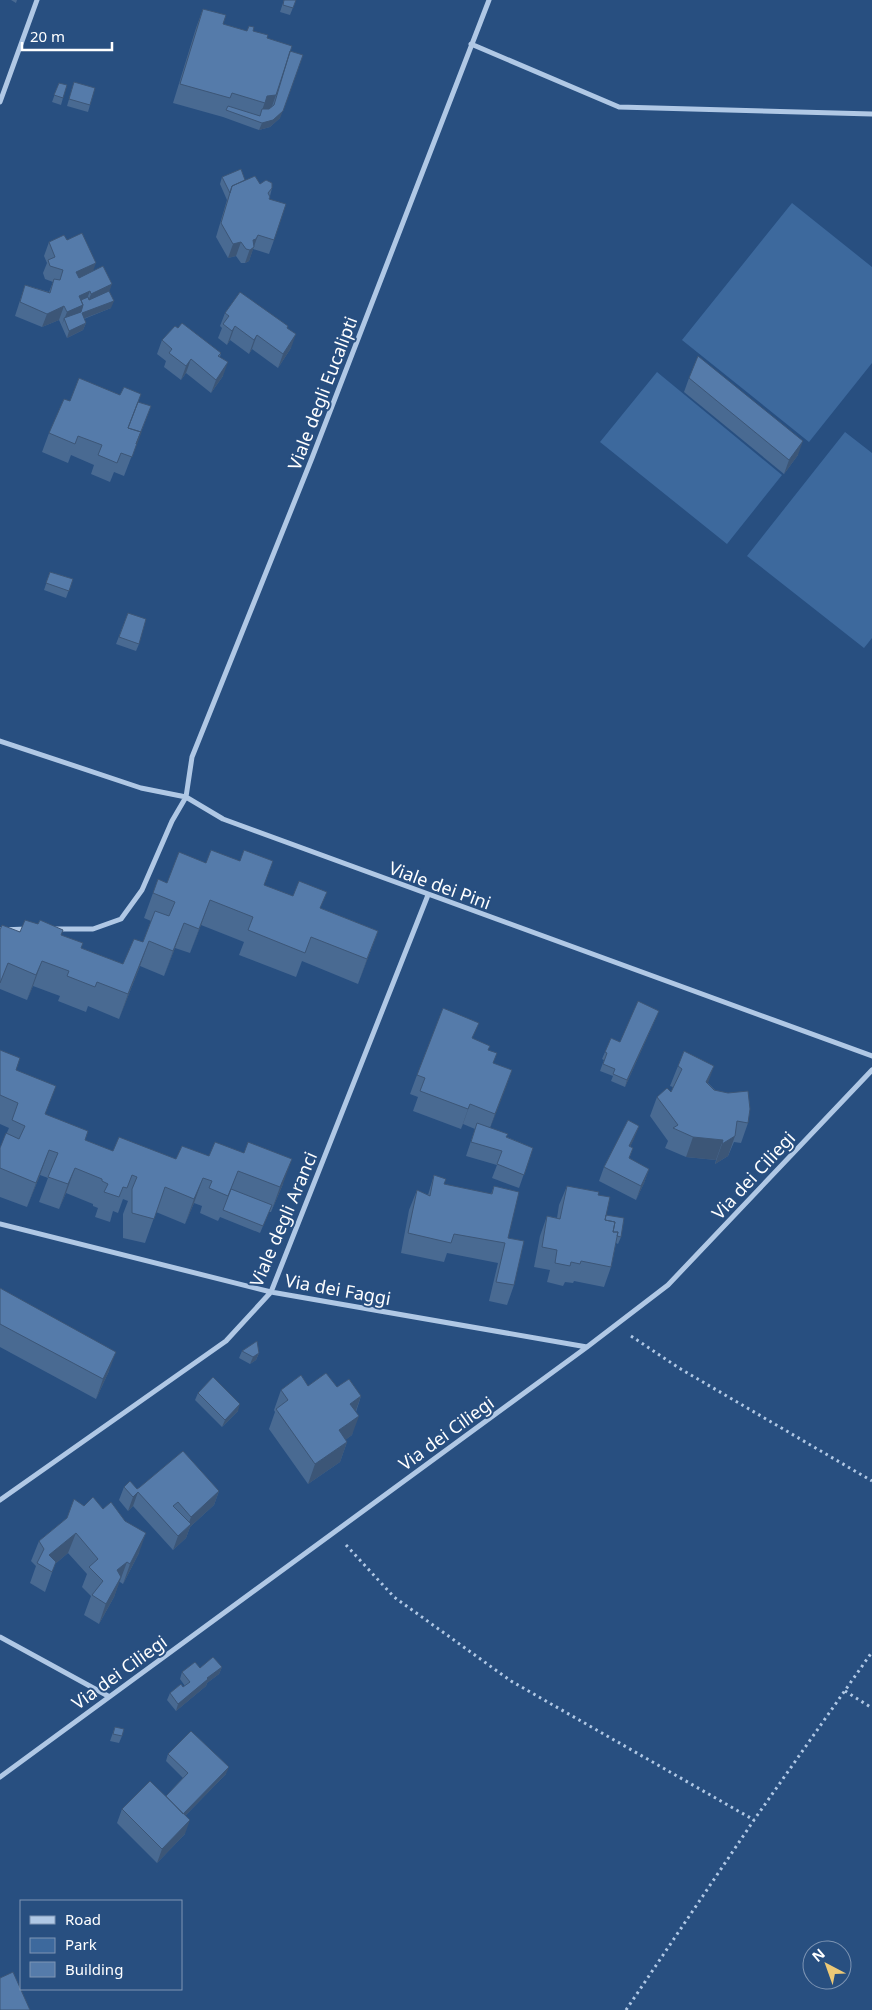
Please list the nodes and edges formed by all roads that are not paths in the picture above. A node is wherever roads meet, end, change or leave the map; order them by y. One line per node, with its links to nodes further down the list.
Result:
1 (37, 0): 4 (street)
2 (488, 0): 3 (street, Viale degli Eucalipti)
3 (471, 44): 5 (street); 7 (street, Viale degli Eucalipti)
4 (0, 102)
5 (872, 114)
6 (0, 740): 7 (street, Viale dei Pini)
7 (186, 798): 8 (street, Viale dei Pini); 10 (street)
8 (428, 895): 12 (street, Viale dei Pini); 15 (street, Viale degli Aranci)
9 (35, 929): 11 (street)
10 (45, 929)
11 (0, 930)
12 (872, 1056)
13 (872, 1070): 16 (street, Via dei Ciliegi)
14 (0, 1224): 15 (street, Via dei Faggi)
15 (271, 1292): 16 (street, Via dei Faggi); 17 (street, Viale degli Aranci)
16 (587, 1347): 19 (street, Via dei Ciliegi)
17 (0, 1500)
18 (0, 1637): 19 (street)
19 (108, 1696): 20 (street, Via dei Ciliegi)
20 (0, 1777)

